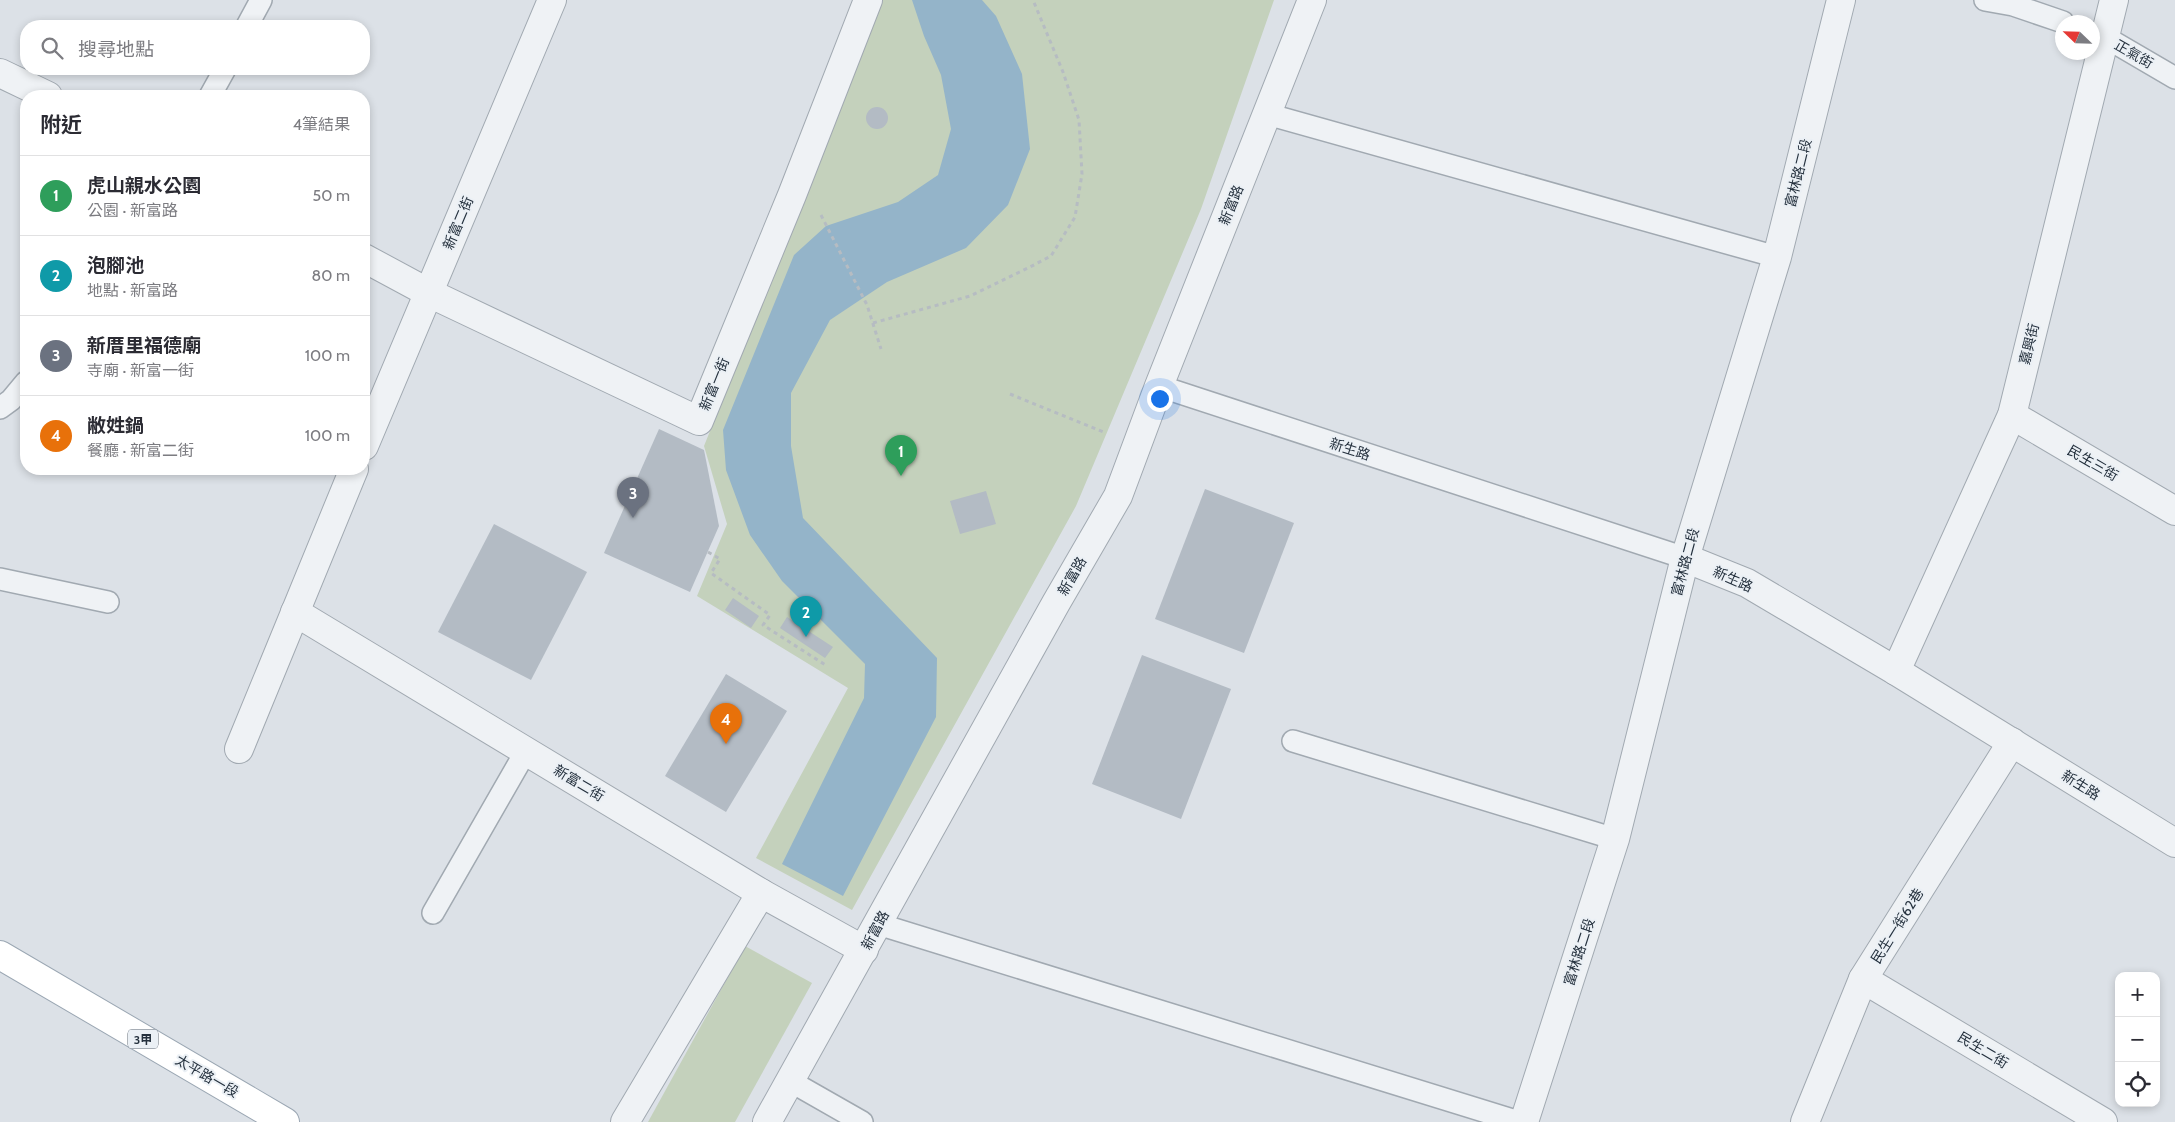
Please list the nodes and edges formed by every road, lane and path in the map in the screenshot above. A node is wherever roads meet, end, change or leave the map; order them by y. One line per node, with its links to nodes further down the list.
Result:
1 (261, 0): 10 (lane)
2 (552, 0): 23 (street, 新富二街)
3 (868, 0): 23 (street, 新富一街)
4 (1033, 0): 24 (path)
5 (1312, 0): 19 (street, 新富路)
6 (1841, 0): 21 (street, 富林路二段)
7 (1985, 0): 9 (lane)
8 (2114, 0): 11 (street, 嘉興街)
9 (2055, 19)
10 (250, 20)
11 (2100, 33)
12 (2100, 36): 16 (lane, 正氣街)
13 (2093, 60): 30 (street, 嘉興街)
14 (0, 73): 17 (street)
15 (222, 75): 18 (lane)
16 (2175, 78)
17 (35, 90)
18 (213, 90)
19 (1267, 114): 21 (lane); 26 (street, 新富路)
20 (819, 211): 24 (path)
21 (1777, 257): 36 (street, 富林路二段)
22 (370, 261): 23 (street, 新富一街)
23 (429, 293): 31 (street, 新富二街)
24 (873, 324): 25 (path)
25 (881, 349)
26 (1159, 386): 32 (street, 新富路); 36 (lane, 新生路)
27 (20, 389): 29 (lane)
28 (1010, 394): 32 (path)
29 (0, 408)
30 (2012, 415): 34 (street, 民生三街); 41 (street, 嘉興街)
31 (370, 432)
32 (1137, 445): 50 (street, 新富路)
33 (352, 475): 39 (street)
34 (2175, 511)
35 (708, 552): 40 (path)
36 (1685, 558): 41 (street, 新生路); 46 (street, 富林路二段)
37 (0, 579): 38 (lane)
38 (108, 602)
39 (295, 612): 44 (street); 45 (street, 新富二街)
40 (827, 666)
41 (1896, 671): 43 (street, 新生路)
42 (1293, 741): 46 (lane)
43 (2012, 742): 47 (street, 新生路); 53 (street, 民生一街62巷)
44 (239, 749)
45 (526, 751): 48 (street, 新富二街); 49 (lane)
46 (1615, 839): 60 (street, 富林路二段)
47 (2175, 842)
48 (761, 893): 51 (street, 新富二街); 56 (street)
49 (433, 913)
50 (878, 924): 51 (street, 新富路); 59 (lane)
51 (864, 950): 54 (street, 新富路)
52 (0, 955): 55 (main road, 太平路一段 / 3甲)
53 (1863, 979): 61 (street, 民生一街62巷); 62 (street, 民生二街)
54 (790, 1081): 57 (street, 新富路); 58 (lane)
55 (285, 1122)
56 (626, 1122)
57 (767, 1122)
58 (862, 1122)
59 (1519, 1122)
60 (1524, 1122)
61 (1805, 1122)
62 (2103, 1122)

